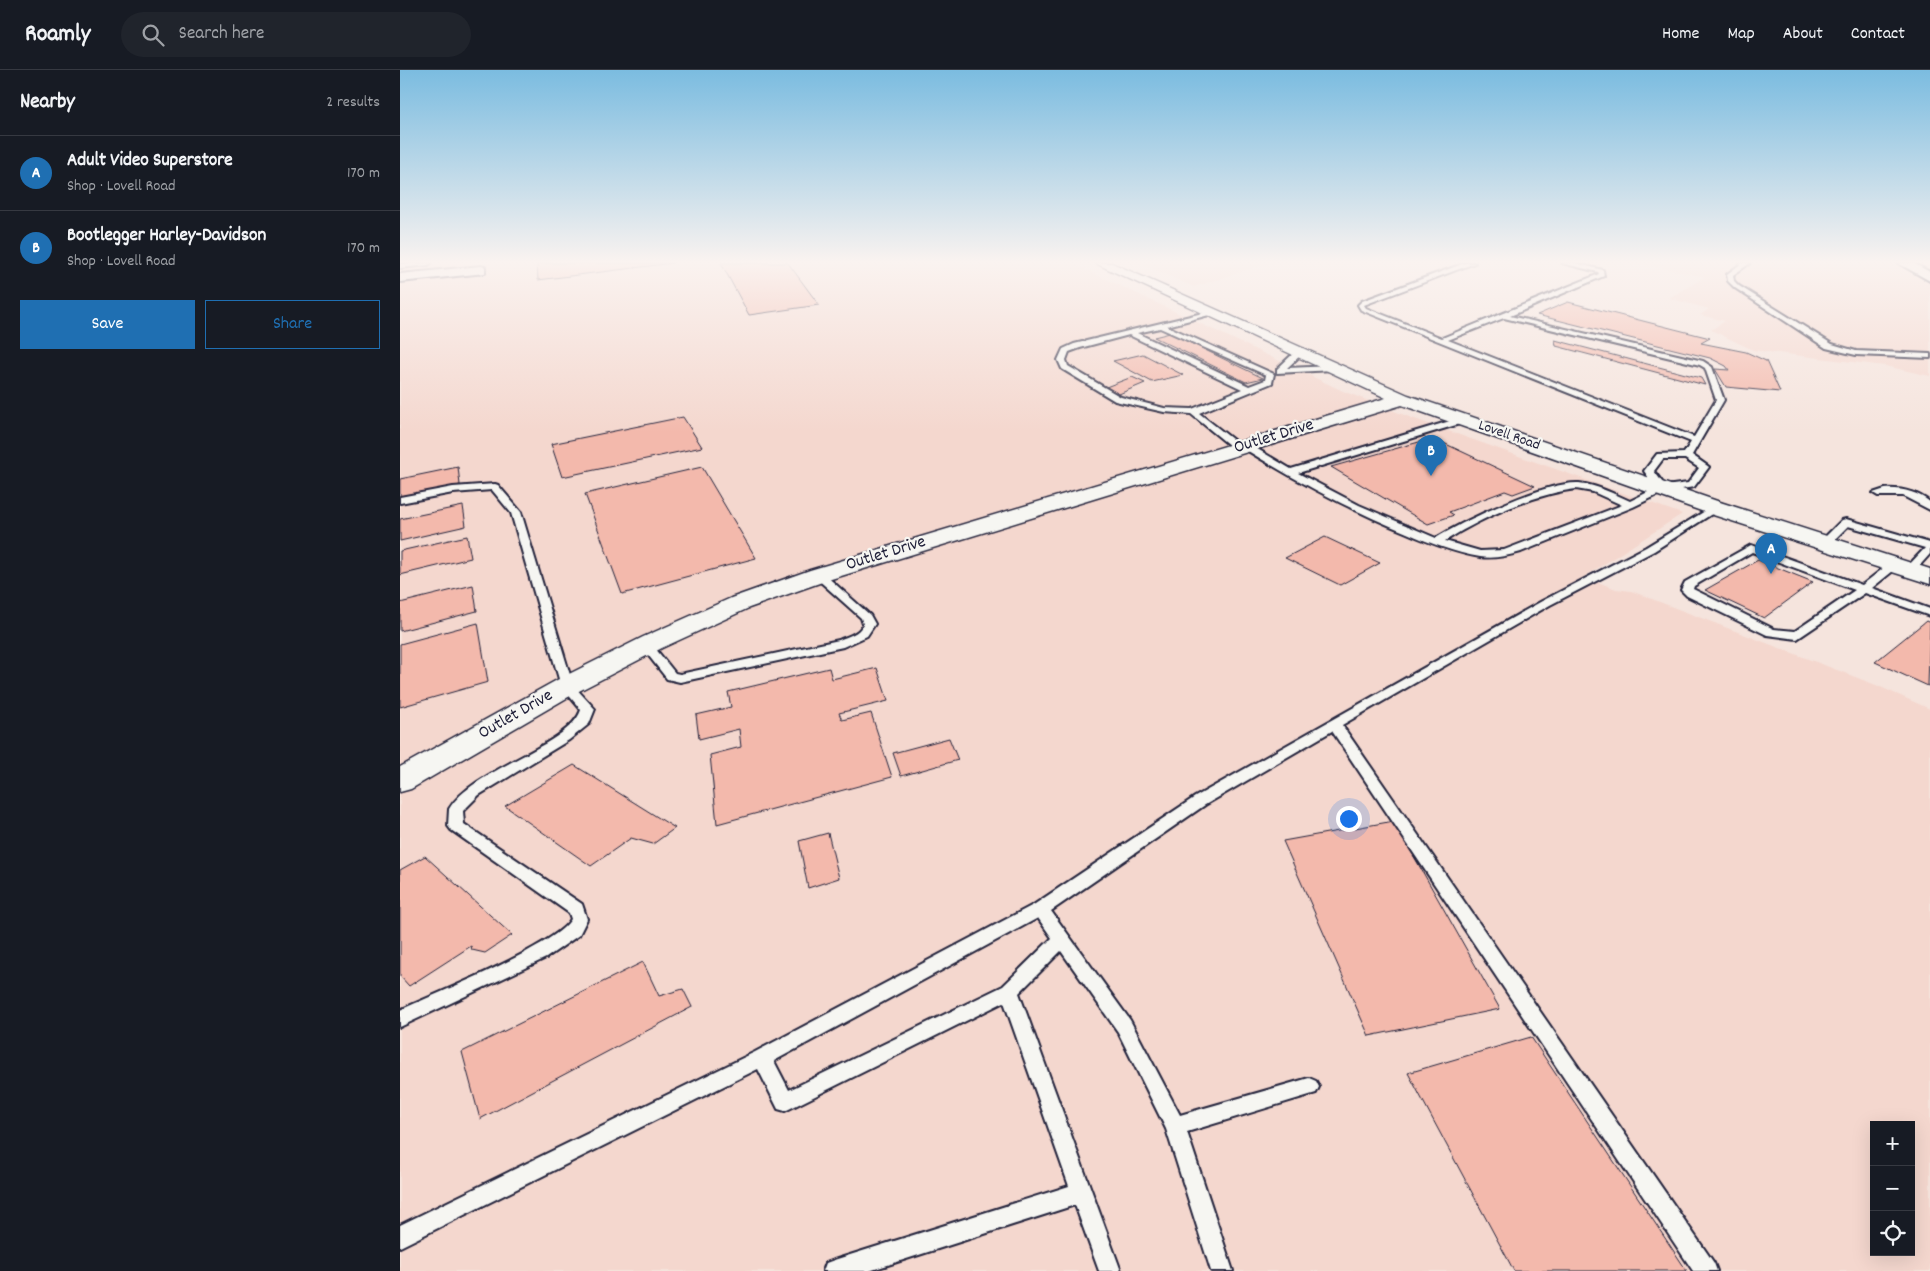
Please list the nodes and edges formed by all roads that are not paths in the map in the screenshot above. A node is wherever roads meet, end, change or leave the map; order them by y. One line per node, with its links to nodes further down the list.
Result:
1 (1187, 319): 7 (lane)
2 (1224, 319): 10 (main road, Lovell Road)
3 (1389, 319): 9 (lane)
4 (1495, 319): 9 (lane)
5 (1516, 319): 19 (lane)
6 (1787, 319): 11 (lane)
7 (1160, 326): 8 (lane); 14 (lane)
8 (1130, 333): 15 (lane); 17 (lane)
9 (1442, 340): 19 (lane)
10 (1300, 353): 12 (main road, Lovell Road); 13 (lane)
11 (1930, 356)
12 (1332, 368): 13 (lane); 16 (main road, Lovell Road)
13 (1280, 371): 14 (lane)
14 (1270, 374): 15 (lane)
15 (1248, 390): 17 (lane)
16 (1402, 399): 18 (main road, Lovell Road); 20 (main road, Outlet Drive)
17 (1193, 412): 20 (lane)
18 (1463, 420): 22 (lane); 23 (main road, Lovell Road)
19 (1696, 441): 21 (lane)
20 (1242, 447): 22 (lane); 33 (main road, Outlet Drive)
21 (1687, 456): 23 (lane); 23 (lane)
22 (1286, 471): 29 (lane)
23 (1662, 489): 26 (lane); 28 (main road, Lovell Road)
24 (1878, 494): 27 (lane)
25 (400, 500): 38 (lane)
26 (1630, 505): 29 (lane); 29 (lane)
27 (1930, 507)
28 (1716, 508): 30 (main road, Lovell Road); 39 (lane)
29 (1438, 541)
30 (1826, 543): 31 (lane); 32 (main road, Lovell Road)
31 (1930, 547): 32 (lane)
32 (1902, 568): 34 (main road, Lovell Road); 35 (lane)
33 (819, 574): 37 (main road, Outlet Drive); 37 (lane)
34 (1930, 577)
35 (1861, 590): 35 (lane); 36 (lane)
36 (1930, 613)
37 (647, 646): 38 (main road, Outlet Drive)
38 (567, 686): 40 (main road, Outlet Drive); 44 (lane)
39 (1335, 725): 41 (lane); 53 (lane)
40 (400, 781)
41 (1042, 909): 42 (lane); 45 (lane)
42 (1062, 939): 43 (lane); 47 (lane)
43 (1009, 991): 45 (lane); 48 (lane)
44 (400, 1019)
45 (762, 1058): 49 (lane)
46 (1309, 1086): 47 (lane)
47 (1175, 1126): 52 (lane)
48 (1082, 1192): 50 (lane); 51 (lane)
49 (400, 1236)
50 (834, 1271)
51 (1110, 1271)
52 (1222, 1271)
53 (1706, 1271)

